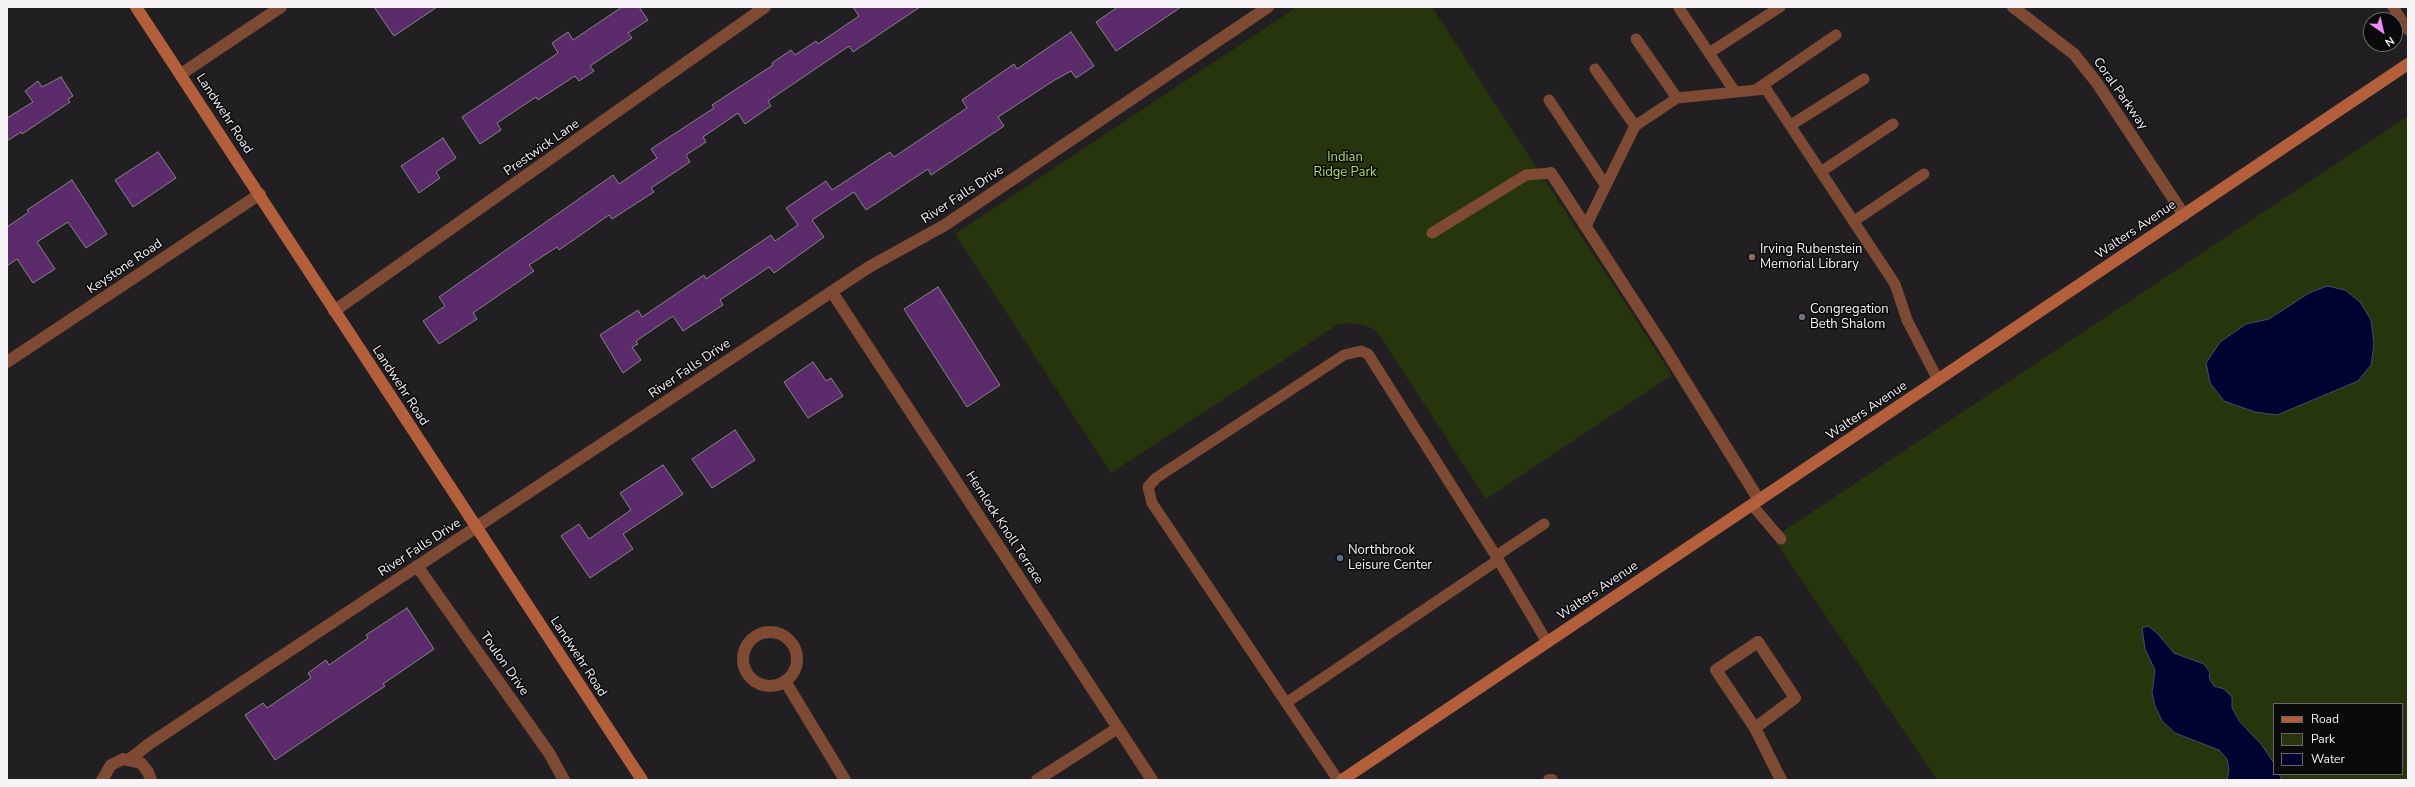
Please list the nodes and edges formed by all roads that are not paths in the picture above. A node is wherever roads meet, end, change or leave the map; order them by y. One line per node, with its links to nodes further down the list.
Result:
1 (136, 7): 15 (main road, Landwehr Road)
2 (280, 7): 15 (street)
3 (765, 7): 34 (street, Prestwick Lane)
4 (1268, 7): 33 (street, River Falls Drive)
5 (1780, 7): 12 (lane)
6 (2013, 7): 29 (street, Coral Parkway)
7 (2393, 7): 9 (lane)
8 (1679, 8): 12 (lane)
9 (2408, 30)
10 (1836, 35): 17 (lane)
11 (1636, 39): 19 (lane)
12 (1709, 53): 18 (lane)
13 (2408, 64): 29 (main road, Walters Avenue)
14 (1595, 69): 23 (lane)
15 (181, 74): 28 (main road, Landwehr Road)
16 (1864, 78): 22 (lane)
17 (1757, 90): 18 (lane); 22 (lane)
18 (1734, 92): 19 (lane)
19 (1677, 98): 23 (lane)
20 (1549, 100): 27 (lane)
21 (1893, 124): 24 (lane)
22 (1791, 125): 24 (lane)
23 (1635, 126): 27 (lane)
24 (1822, 171): 30 (lane)
25 (1551, 173): 31 (street); 32 (lane)
26 (1924, 174): 30 (lane)
27 (1606, 186): 31 (lane)
28 (260, 194): 34 (main road, Landwehr Road); 35 (street, Keystone Road)
29 (2184, 215): 36 (main road, Walters Avenue)
30 (1854, 221): 36 (lane)
31 (1586, 226): 37 (street)
32 (1432, 234)
33 (832, 292): 39 (street, River Falls Drive); 46 (street, Hemlock Knoll Terrace)
34 (334, 311): 39 (main road, Landwehr Road)
35 (7, 362)
36 (1938, 380): 37 (main road, Walters Avenue)
37 (1755, 503): 40 (lane); 43 (main road, Walters Avenue)
38 (1544, 524): 41 (lane)
39 (476, 528): 42 (street, River Falls Drive); 52 (main road, Landwehr Road)
40 (1781, 539)
41 (1497, 558): 43 (lane); 45 (lane); 45 (lane)
42 (417, 566): 48 (street, River Falls Drive); 51 (street, Toulon Drive)
43 (1547, 642): 57 (main road, Walters Avenue)
44 (785, 681): 44 (street); 53 (street)
45 (1286, 703): 56 (lane)
46 (1118, 728): 54 (street); 55 (street, Hemlock Knoll Terrace)
47 (1755, 728): 47 (street); 60 (street)
48 (130, 759): 49 (street, River Falls Drive); 50 (street)
49 (102, 780)
50 (151, 780)
51 (564, 780)
52 (642, 780)
53 (845, 780)
54 (1037, 780)
55 (1152, 780)
56 (1338, 780)
57 (1342, 780)
58 (1549, 780): 59 (street)
59 (1552, 780)
60 (1781, 780)

